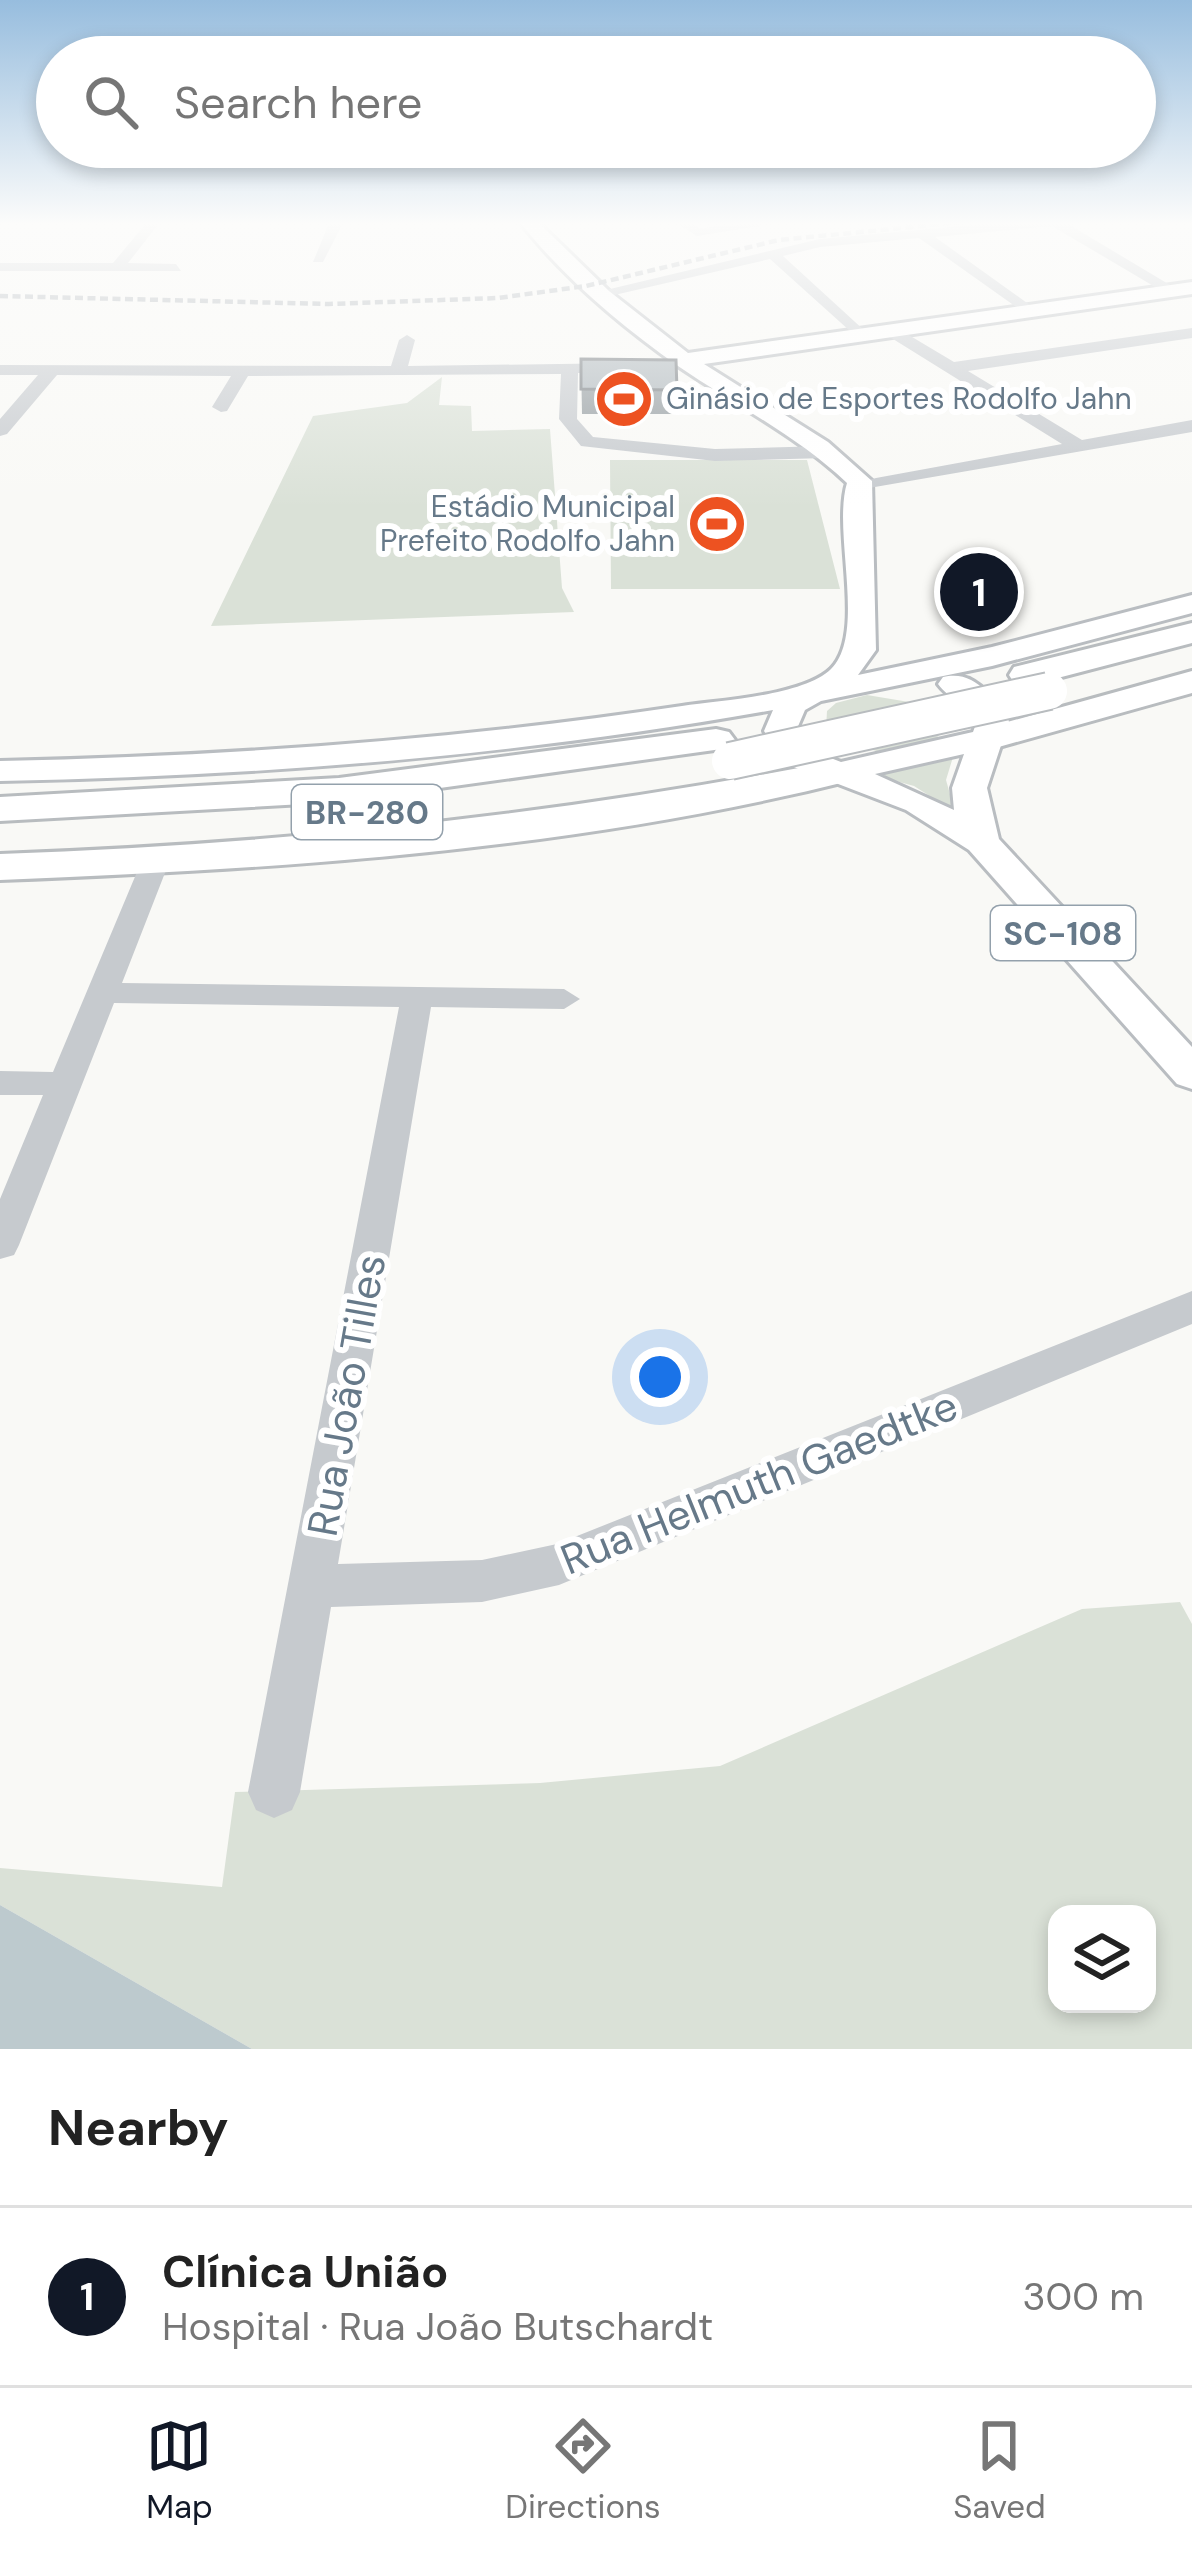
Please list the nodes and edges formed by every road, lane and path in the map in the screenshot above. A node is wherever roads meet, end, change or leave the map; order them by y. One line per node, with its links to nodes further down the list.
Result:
1 (627, 317): 9 (main road)
2 (840, 317): 6 (street)
3 (990, 317): 4 (main road)
4 (891, 331): 6 (main road); 10 (street)
5 (1192, 333): 10 (street)
6 (860, 335): 9 (main road)
7 (406, 340): 16 (street)
8 (199, 345): 14 (street)
9 (685, 360): 13 (street); 21 (main road)
10 (951, 368): 20 (street)
11 (0, 370): 12 (street)
12 (52, 370): 14 (street); 19 (street)
13 (570, 370): 16 (street); 21 (street)
14 (180, 371): 15 (street)
15 (242, 371): 16 (street); 17 (street)
16 (398, 372)
17 (221, 407)
18 (1192, 426): 20 (street)
19 (0, 430)
20 (1080, 447): 22 (street)
21 (826, 452): 22 (main road)
22 (867, 484): 26 (main road); 29 (main road)
23 (1192, 604): 26 (main road)
24 (1192, 633): 28 (highway, BR-280)
25 (1192, 653): 28 (highway, BR-280)
26 (900, 664): 29 (main road); 30 (main road)
27 (1192, 682): 30 (highway)
28 (1038, 683): 31 (highway, BR-280, bridge)
29 (813, 693): 32 (main road); 33 (main road)
30 (992, 746): 33 (main road); 38 (main road)
31 (723, 751): 36 (highway, BR-280); 37 (highway, BR-280)
32 (0, 771)
33 (835, 773): 34 (highway); 35 (main road, SC-108)
34 (791, 782): 35 (main road); 39 (highway)
35 (905, 797): 38 (main road, SC-108)
36 (0, 809)
37 (0, 834)
38 (982, 842): 44 (main road, SC-108)
39 (156, 860): 40 (highway); 41 (street)
40 (0, 866)
41 (102, 993): 42 (street); 46 (street)
42 (417, 998): 43 (street); 49 (street, Rua João Tilles)
43 (564, 999)
44 (1192, 1075)
45 (0, 1083): 46 (street)
46 (65, 1084): 47 (street)
47 (0, 1246)
48 (1192, 1306): 49 (street, Rua Helmuth Gaedtke)
49 (311, 1586): 50 (street, Rua João Tilles)
50 (274, 1792)

